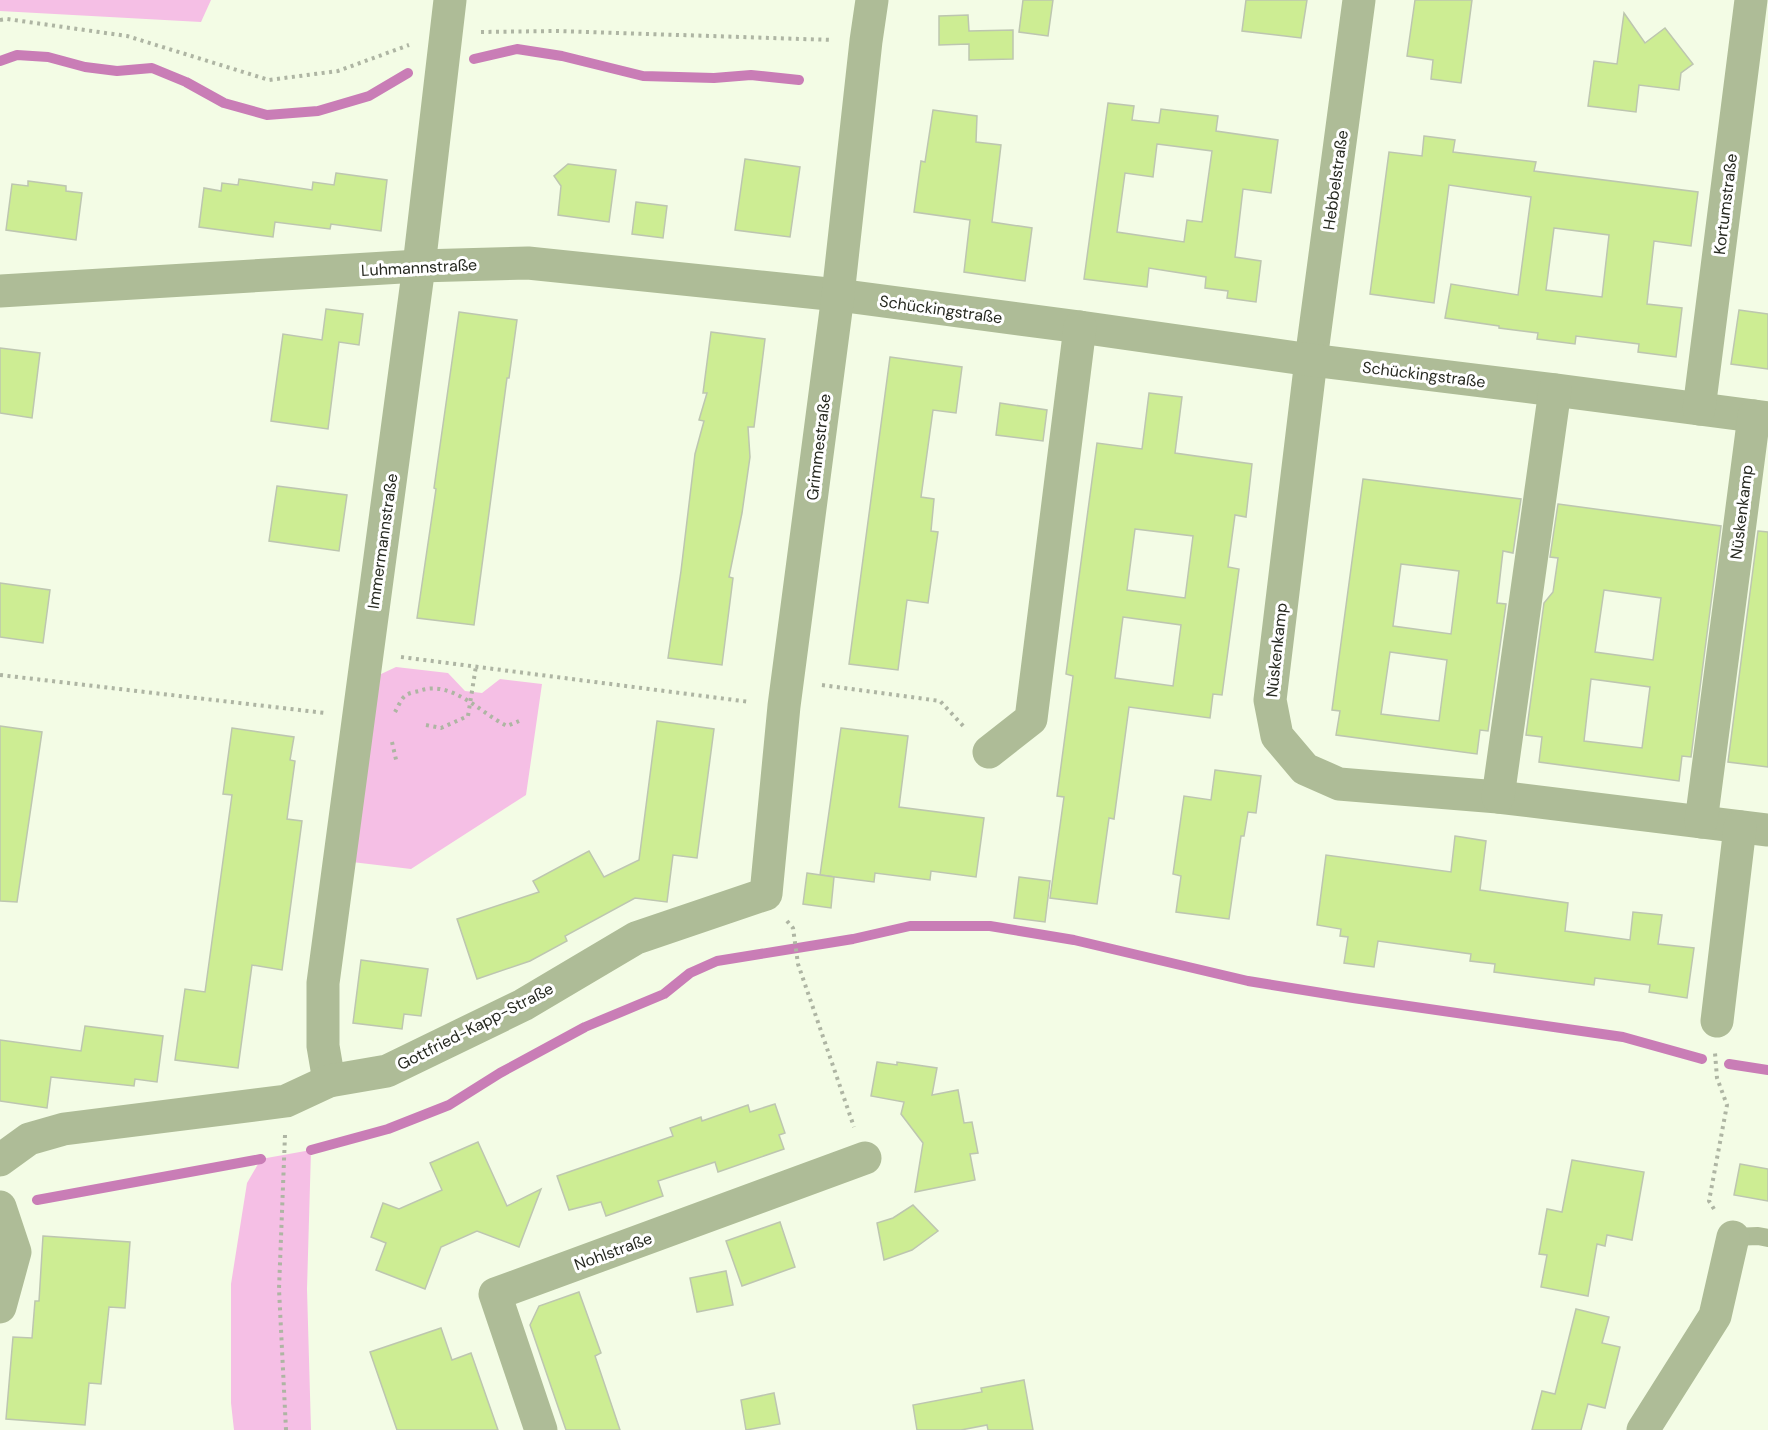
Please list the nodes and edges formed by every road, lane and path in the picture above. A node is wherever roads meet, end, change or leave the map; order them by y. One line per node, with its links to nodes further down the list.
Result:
1 (450, 0): 5 (street, Immermannstraße)
2 (872, 0): 7 (street, Grimmestraße)
3 (1359, 0): 9 (street, Hebbelstraße)
4 (1751, 0): 11 (street, Kortumstraße)
5 (419, 266): 6 (street, Luhmannstraße); 7 (street, Luhmannstraße); 13 (street, Immermannstraße)
6 (0, 291)
7 (838, 295): 8 (street, Schückingstraße); 16 (street, Grimmestraße)
8 (1080, 327): 9 (street, Schückingstraße); 23 (street)
9 (1311, 360): 10 (street, Schückingstraße); 25 (street, Nüskenkamp)
10 (1555, 390): 11 (street, Schückingstraße); 25 (street)
11 (1699, 409): 12 (street, Schückingstraße)
12 (1761, 417): 26 (street, Nüskenkamp)
13 (367, 652): 14 (path); 19 (street, Immermannstraße)
14 (476, 666): 16 (path); 17 (path)
15 (0, 675): 19 (path)
16 (786, 693): 23 (path); 28 (street, Grimmestraße)
17 (470, 703): 18 (path); 20 (path); 21 (path)
18 (393, 714)
19 (359, 717): 31 (street, Immermannstraße)
20 (519, 722)
21 (426, 725)
22 (389, 733): 24 (path)
23 (989, 752)
24 (397, 764)
25 (1497, 797): 26 (street, Nüskenkamp)
26 (1701, 822): 27 (street, Nüskenkamp)
27 (1754, 829): 30 (street)
28 (766, 894): 31 (street, Gottfried-Kapp-Straße)
29 (793, 928): 33 (path)
30 (1717, 1021): 36 (path)
31 (329, 1081): 32 (street, Gottfried-Kapp-Straße)
32 (286, 1101): 34 (street, Gottfried-Kapp-Straße); 39 (path)
33 (865, 1158): 40 (street, Nohlstraße)
34 (0, 1160)
35 (0, 1207): 38 (street)
36 (1733, 1237): 37 (lane); 41 (street)
37 (1768, 1238)
38 (0, 1306)
39 (286, 1430)
40 (541, 1430)
41 (1643, 1430)

